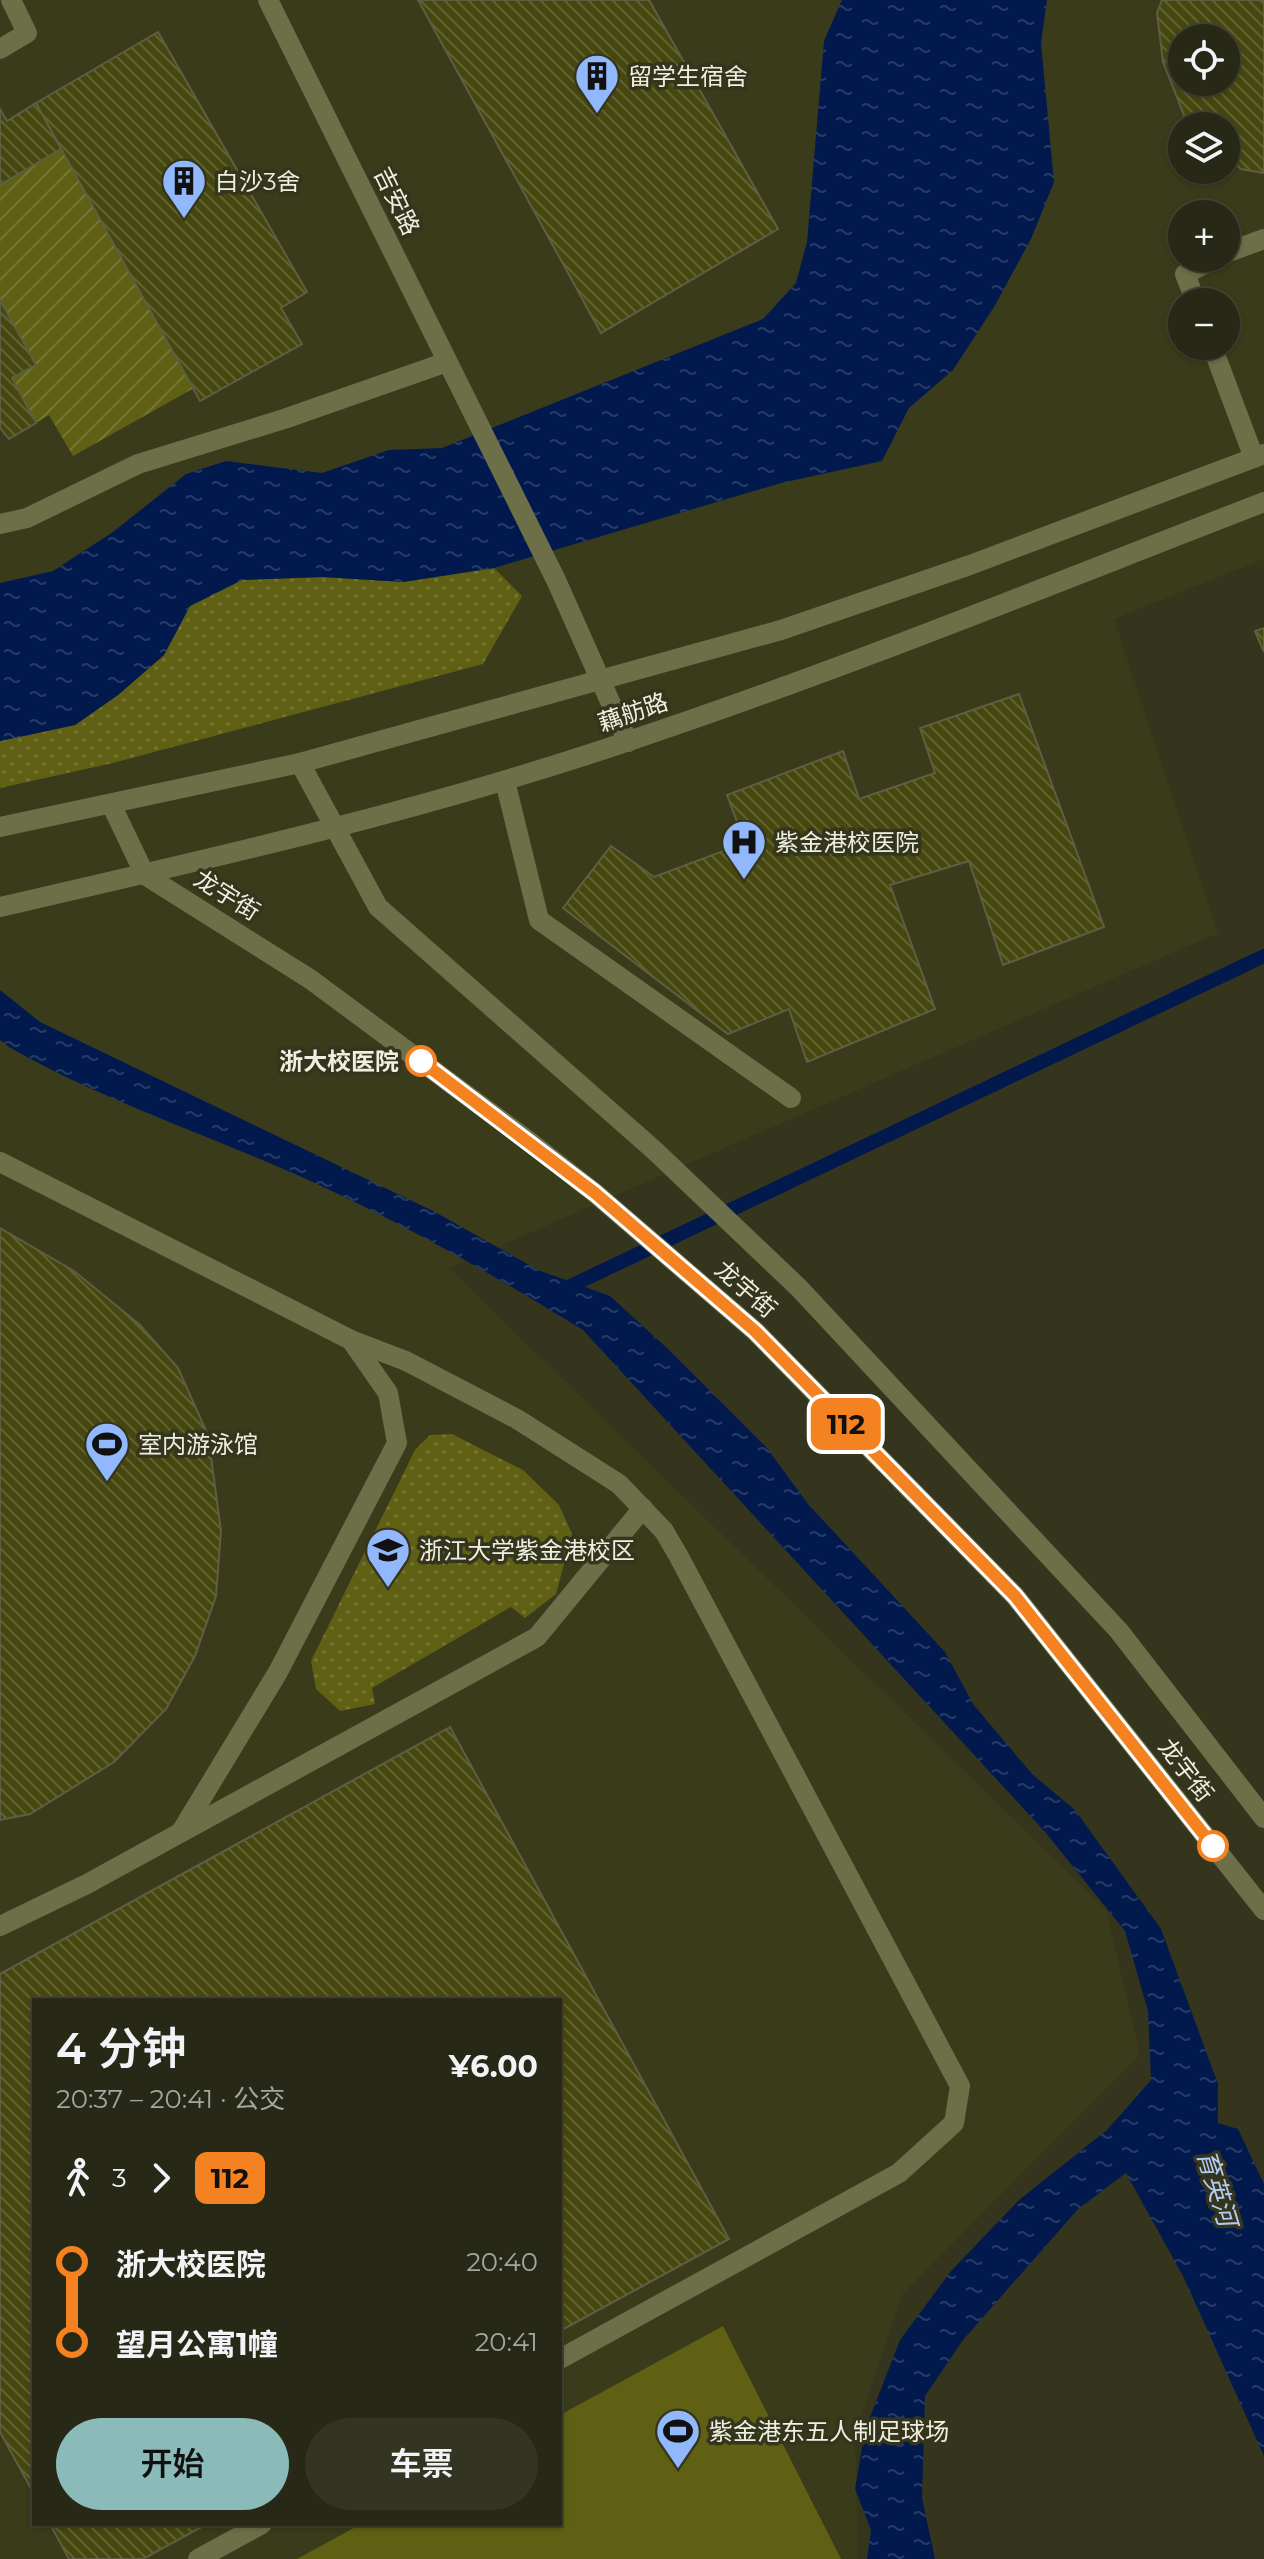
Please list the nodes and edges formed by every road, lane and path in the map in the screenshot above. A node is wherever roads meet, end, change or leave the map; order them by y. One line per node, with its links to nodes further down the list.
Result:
1 (268, 0): 7 (street, 吉安路)
2 (13, 1): 3 (street)
3 (0, 49)
4 (1264, 239): 5 (street)
5 (1240, 248)
6 (1218, 360): 8 (street)
7 (447, 362): 10 (street); 11 (street, 吉安路)
8 (1259, 456): 11 (street, 藕舫路)
9 (1264, 502): 12 (street, 藕舫路)
10 (0, 524)
11 (602, 680): 12 (street, 吉安路); 13 (street, 藕舫路)
12 (628, 742): 14 (street, 藕舫路)
13 (300, 763): 15 (street, 藕舫路); 16 (street, 龙宇街)
14 (505, 781): 16 (street, 藕舫路); 20 (street)
15 (111, 804): 17 (street, 藕舫路); 18 (street)
16 (334, 826): 18 (street, 藕舫路); 24 (street, 龙宇街)
17 (0, 827)
18 (145, 875): 19 (street, 藕舫路); 26 (street, 龙宇街)
19 (0, 907)
20 (791, 1098)
21 (0, 1162): 22 (street)
22 (351, 1340): 23 (street); 25 (street)
23 (643, 1508): 25 (street); 28 (street)
24 (1264, 1818)
25 (181, 1833): 27 (street)
26 (1264, 1910)
27 (0, 1926)
28 (562, 2358)
29 (258, 2526): 30 (street)
30 (198, 2559)

